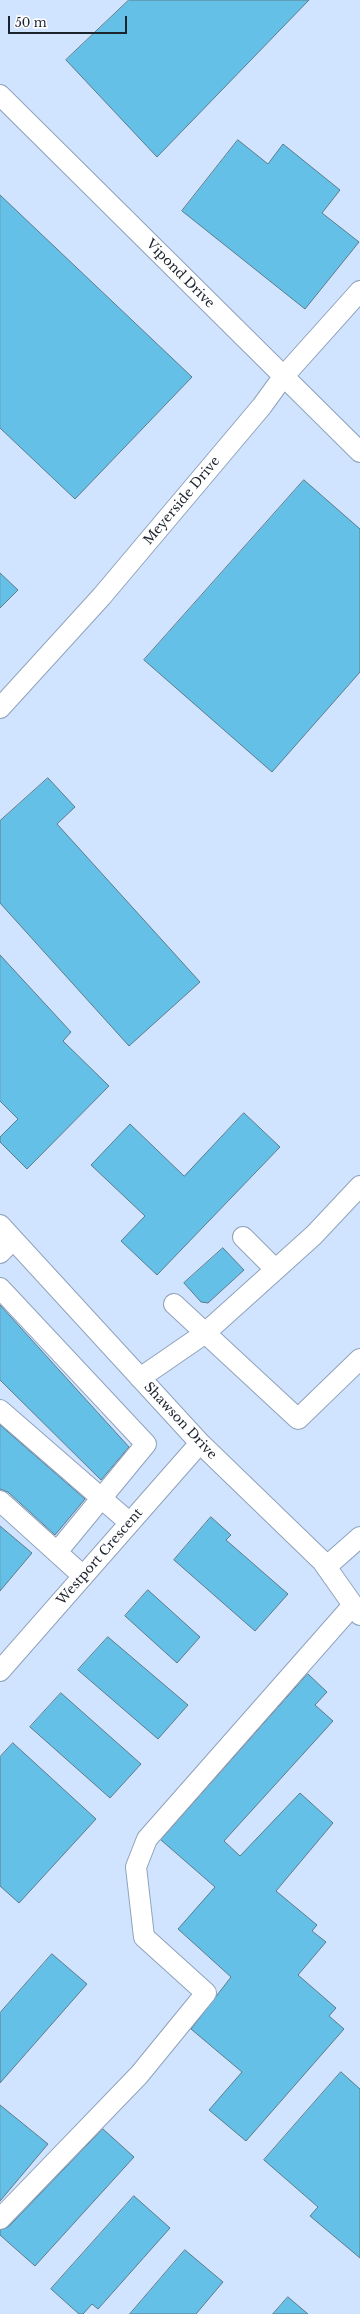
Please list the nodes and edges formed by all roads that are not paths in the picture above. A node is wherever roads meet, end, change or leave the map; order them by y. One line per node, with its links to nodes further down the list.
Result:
1 (0, 95): 3 (street, Vipond Drive)
2 (360, 291): 3 (street, Meyerside Drive)
3 (283, 377): 4 (street, Vipond Drive); 5 (street, Meyerside Drive)
4 (360, 452)
5 (0, 708)
6 (360, 1186): 10 (street)
7 (0, 1225): 9 (street, Shawson Drive)
8 (243, 1238): 10 (street)
9 (7, 1247): 15 (street, Shawson Drive)
10 (275, 1269): 13 (street)
11 (0, 1288): 18 (street)
12 (174, 1304): 13 (street)
13 (204, 1334): 14 (street); 15 (street)
14 (360, 1359)
15 (140, 1378): 17 (street, Shawson Drive)
16 (0, 1410): 18 (street)
17 (200, 1443): 20 (street, Westport Crescent); 23 (street, Shawson Drive)
18 (103, 1499): 20 (street); 22 (street)
19 (0, 1501): 22 (street)
20 (130, 1523): 24 (street, Westport Crescent)
21 (358, 1543): 23 (street)
22 (57, 1552): 24 (street)
23 (326, 1567): 25 (street, Shawson Drive)
24 (83, 1576): 26 (street, Westport Crescent)
25 (356, 1610): 27 (street)
26 (0, 1671)
27 (0, 2219)

